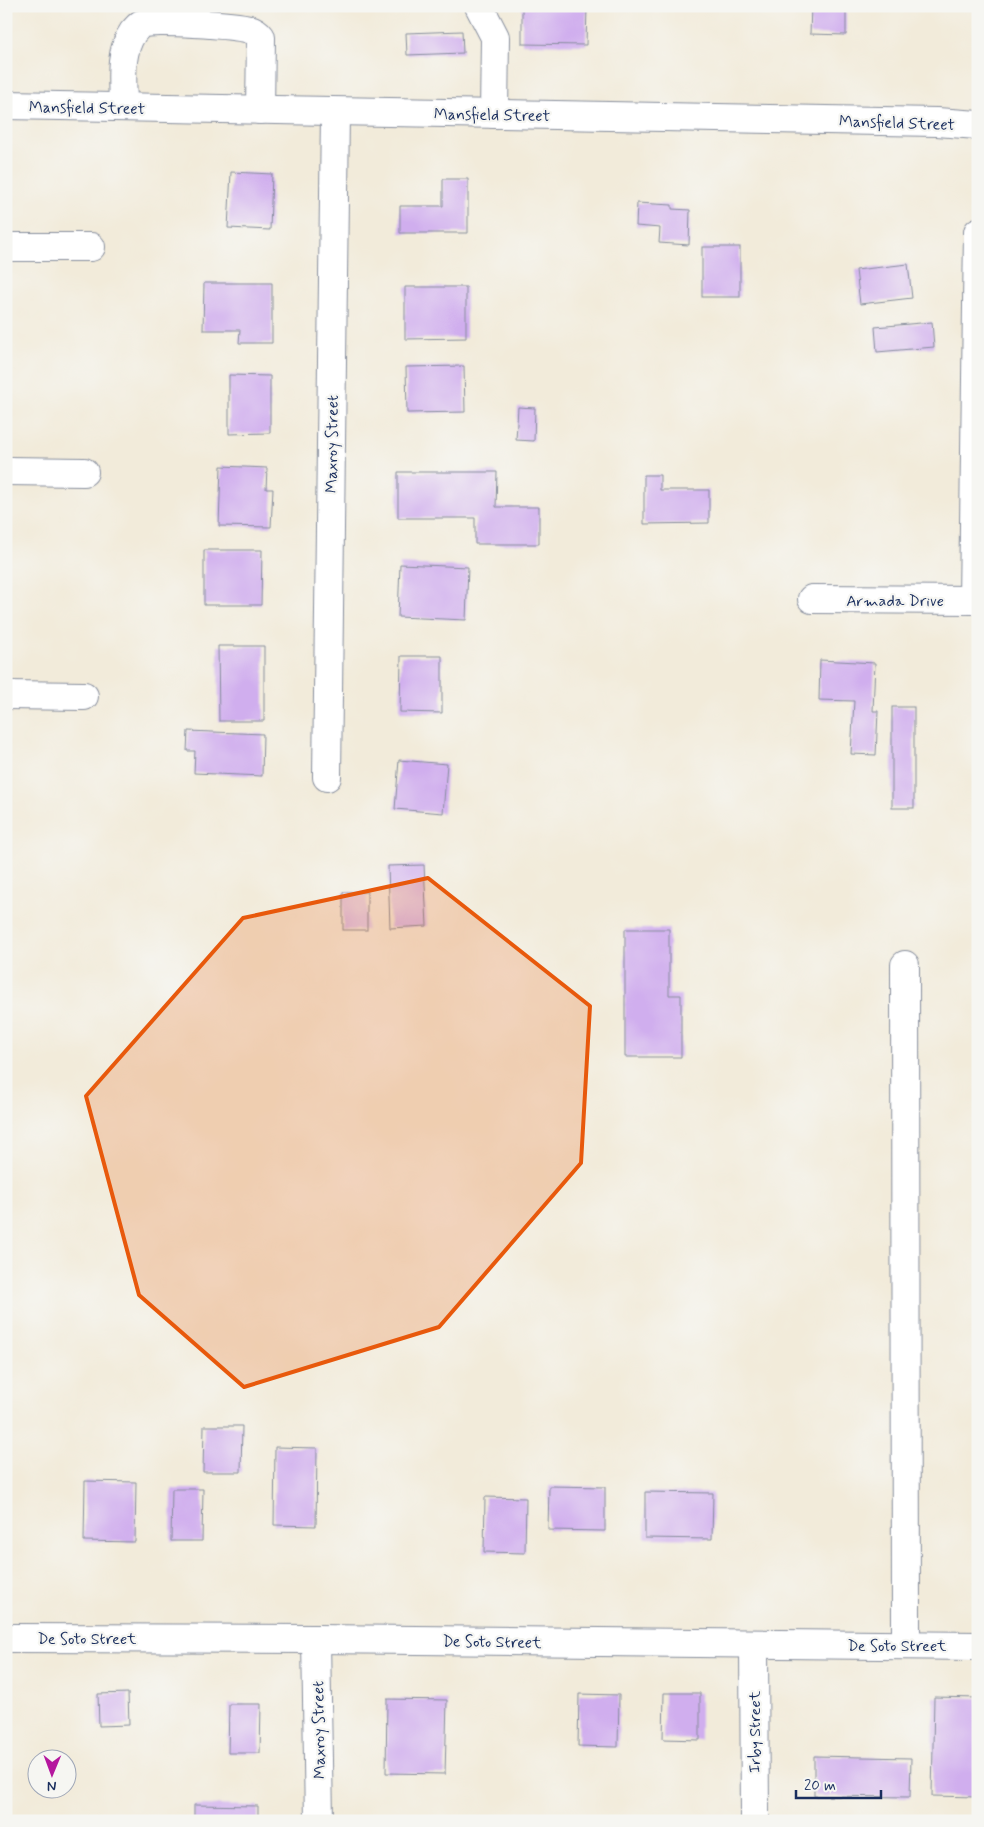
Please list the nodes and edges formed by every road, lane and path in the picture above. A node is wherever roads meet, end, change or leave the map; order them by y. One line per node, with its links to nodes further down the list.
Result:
1 (479, 6): 6 (street)
2 (6, 105): 3 (street, Mansfield Street)
3 (123, 107): 4 (street, Mansfield Street); 4 (street)
4 (260, 110): 5 (street, Mansfield Street)
5 (335, 112): 6 (street, Mansfield Street); 17 (street, Maxroy Street)
6 (494, 114): 7 (street, Mansfield Street)
7 (978, 125)
8 (978, 232): 14 (street)
9 (6, 246): 10 (street)
10 (90, 247)
11 (6, 471): 12 (street)
12 (84, 472)
13 (812, 599): 14 (street, Armada Drive)
14 (975, 600)
15 (6, 695): 16 (street)
16 (84, 696)
17 (327, 777)
18 (905, 965): 22 (street)
19 (6, 1638): 20 (street, De Soto Street)
20 (316, 1639): 21 (street, De Soto Street); 24 (street, Maxroy Street)
21 (754, 1644): 22 (street, De Soto Street); 25 (street, Irby Street)
22 (906, 1645): 23 (street, De Soto Street)
23 (978, 1646)
24 (319, 1821)
25 (755, 1821)

